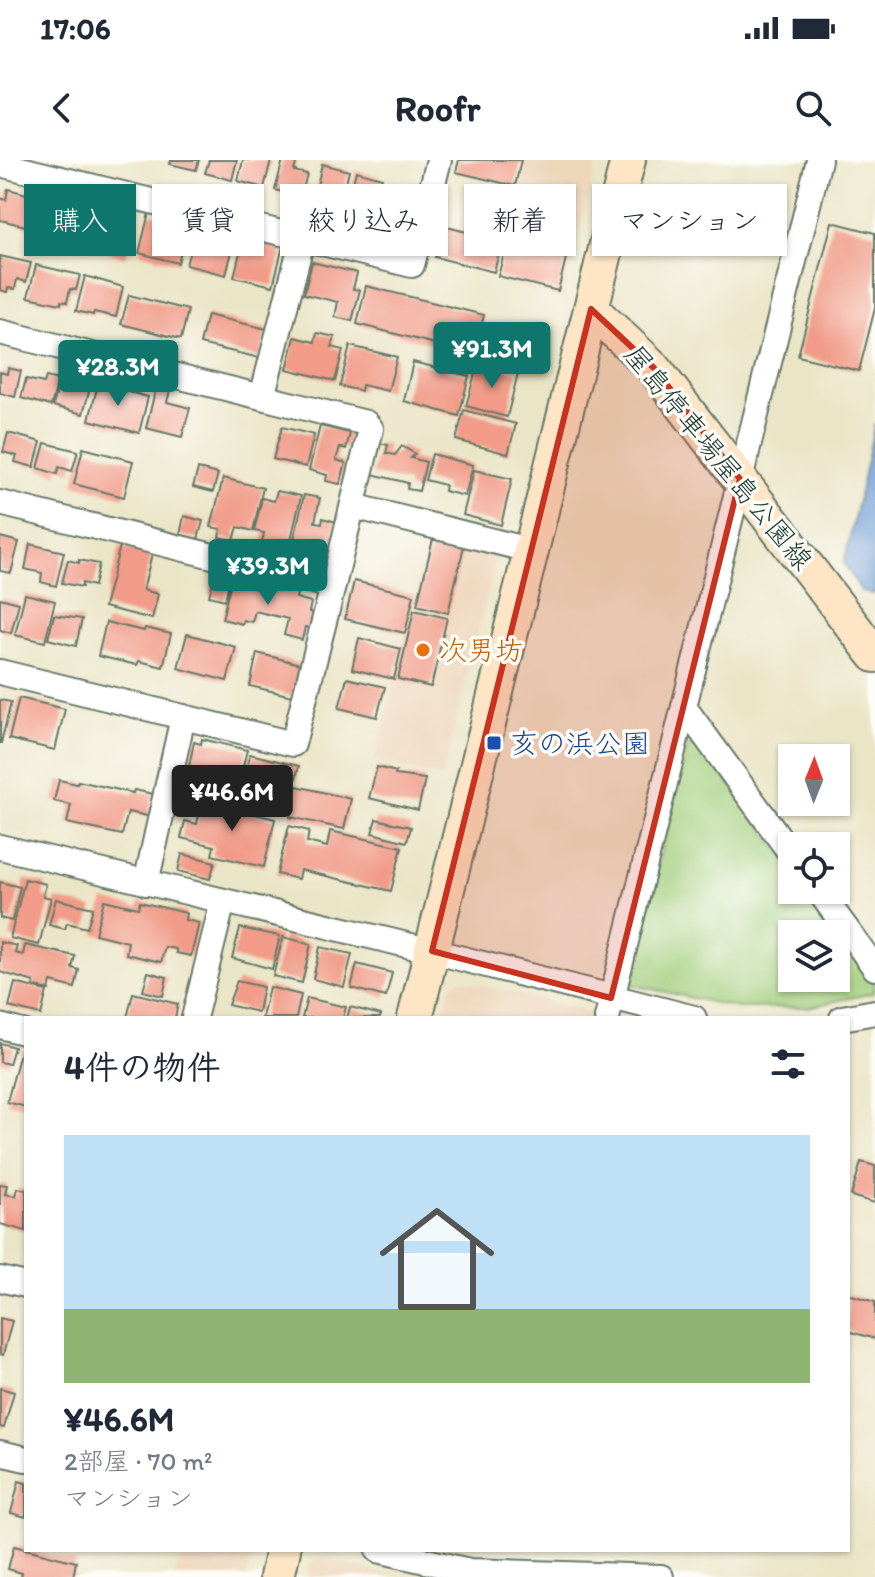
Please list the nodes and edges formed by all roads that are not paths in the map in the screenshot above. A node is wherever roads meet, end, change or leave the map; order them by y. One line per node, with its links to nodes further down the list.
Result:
1 (439, 160): 5 (street)
2 (628, 160): 10 (street)
3 (819, 160): 13 (street)
4 (0, 164): 6 (street)
5 (433, 184)
6 (280, 231)
7 (298, 256): 12 (street)
8 (377, 256): 9 (street)
9 (414, 256)
10 (591, 309): 13 (street, 屋島停車場屋島公園線); 16 (street)
11 (0, 332): 12 (street)
12 (262, 397): 15 (street)
13 (740, 479): 18 (street, 屋島停車場屋島公園線); 20 (street)
14 (0, 503): 17 (street)
15 (353, 506): 16 (street); 17 (street)
16 (529, 550): 27 (street)
17 (333, 586): 21 (street)
18 (875, 655)
19 (0, 672): 21 (street)
20 (684, 707): 22 (street); 29 (street)
21 (183, 717): 24 (street)
22 (778, 836)
23 (0, 847): 24 (street)
24 (146, 883): 25 (street)
25 (223, 901): 27 (street); 31 (street)
26 (828, 904): 28 (street)
27 (432, 951): 29 (street); 32 (street)
28 (875, 968)
29 (609, 1008): 33 (street)
30 (875, 1012): 34 (street)
31 (194, 1016)
32 (416, 1016)
33 (677, 1016)
34 (850, 1017)
35 (0, 1026): 36 (street)
36 (24, 1032)
37 (0, 1279): 38 (street)
38 (24, 1285)
39 (283, 1552): 42 (street)
40 (390, 1552): 41 (street)
41 (470, 1566): 43 (street)
42 (277, 1577)
43 (661, 1577)

